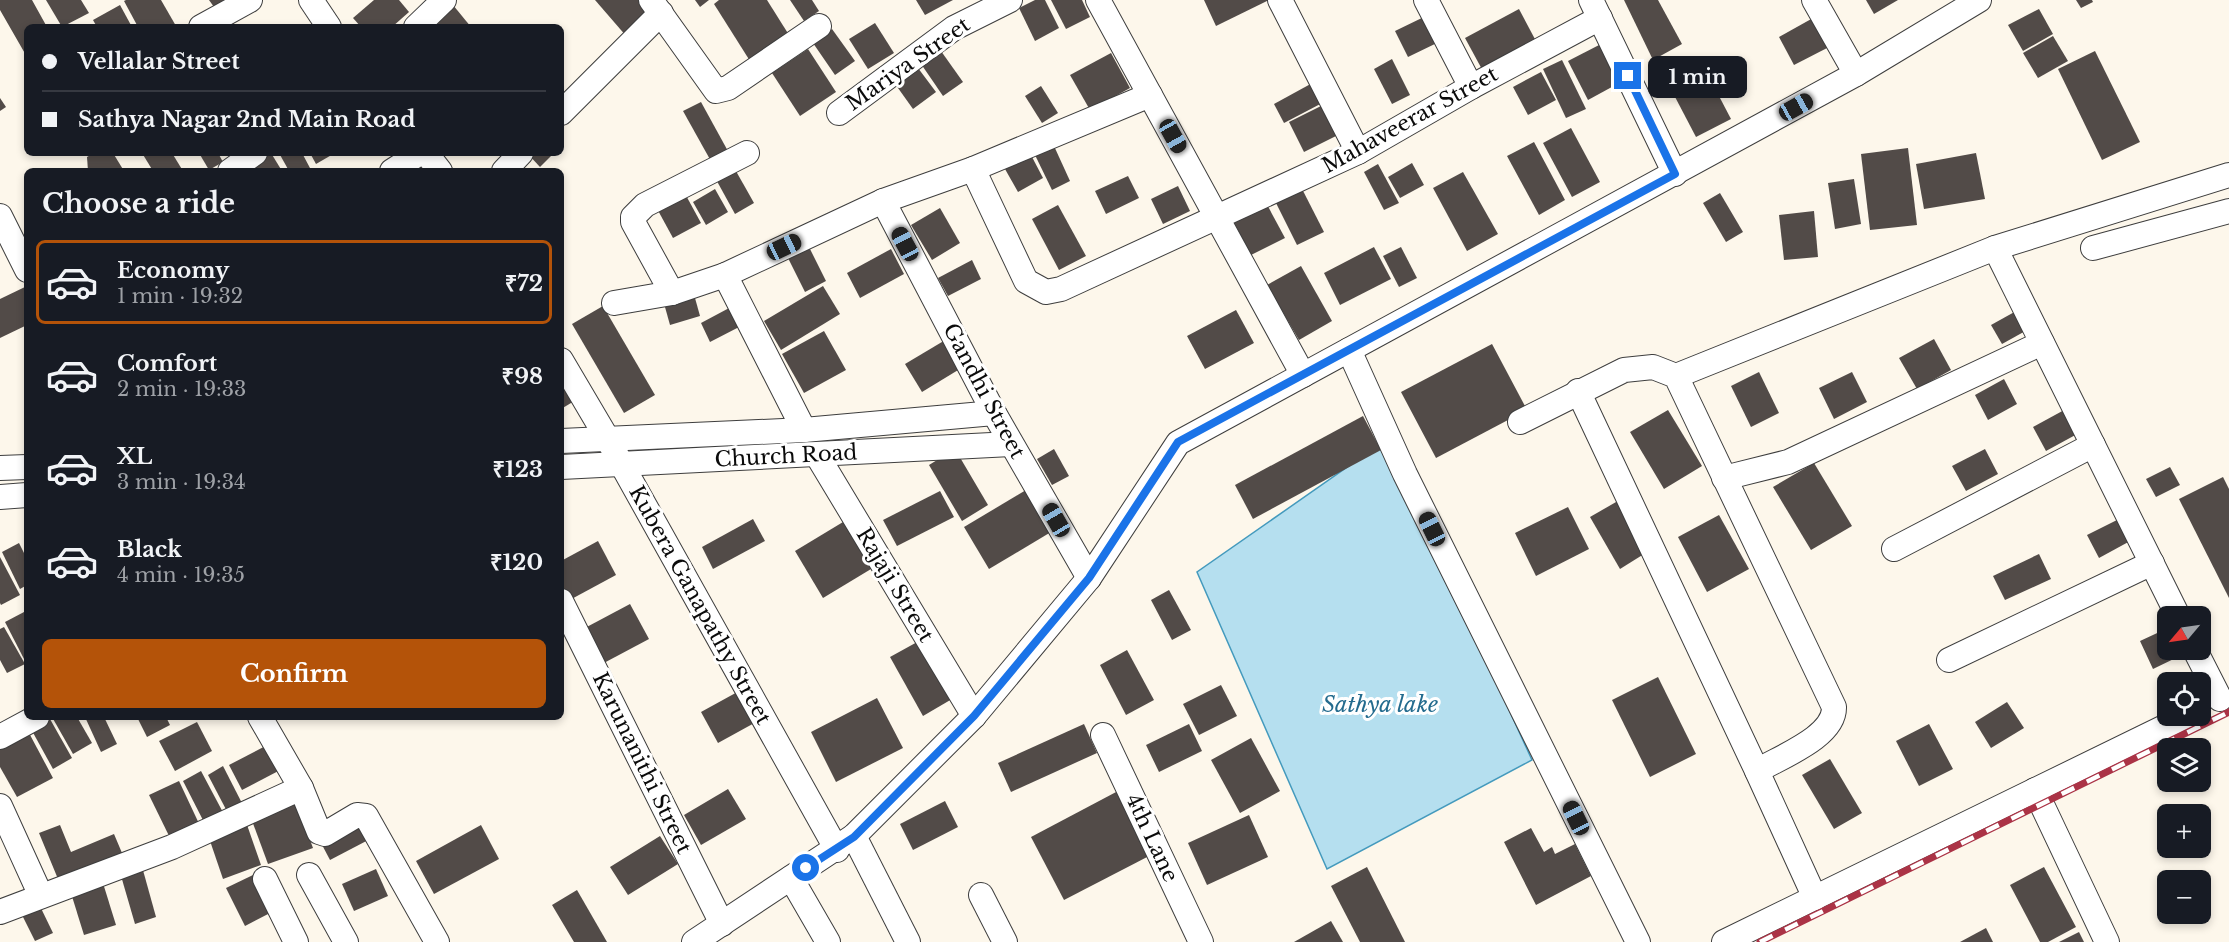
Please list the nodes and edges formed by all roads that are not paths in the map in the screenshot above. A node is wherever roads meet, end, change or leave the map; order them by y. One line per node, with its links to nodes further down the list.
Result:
1 (250, 0): 12 (street)
2 (311, 0): 13 (street)
3 (444, 0): 14 (street)
4 (1010, 0): 20 (street, Mariya Street)
5 (1098, 0): 18 (street)
6 (1280, 0): 21 (street)
7 (1426, 0): 17 (street)
8 (1814, 0): 16 (street)
9 (1979, 0): 16 (street)
10 (656, 6): 15 (street); 19 (street)
11 (1595, 9): 17 (street, Mahaveerar Street); 32 (street)
12 (206, 24)
13 (327, 24)
14 (419, 24)
15 (819, 26)
16 (1856, 74): 32 (street)
17 (1471, 87): 21 (street, Mahaveerar Street)
18 (1150, 96): 31 (street); 37 (street)
19 (564, 110)
20 (839, 113)
21 (1358, 152): 37 (street, Mahaveerar Street)
22 (747, 153): 42 (street)
23 (251, 156): 27 (street)
24 (415, 156): 28 (street)
25 (428, 156): 29 (street)
26 (518, 156): 30 (street)
27 (234, 168)
28 (397, 168)
29 (438, 168)
30 (507, 168)
31 (972, 169): 34 (street); 37 (street, Mahaveerar Street)
32 (1675, 174): 45 (street)
33 (2229, 175): 39 (street)
34 (883, 201): 41 (street); 50 (street, Gandhi Street)
35 (2229, 210): 38 (street)
36 (0, 216): 40 (street)
37 (1217, 218): 47 (street)
38 (2093, 248)
39 (1995, 249): 44 (street); 48 (street)
40 (24, 264)
41 (725, 275): 42 (street); 52 (street)
42 (672, 293): 43 (street)
43 (614, 303)
44 (2042, 343): 56 (street); 62 (street)
45 (1349, 350): 47 (street); 100 (street)
46 (564, 365): 53 (street, Kubera Ganapathy Street)
47 (1303, 375): 67 (street)
48 (1676, 375): 49 (street); 62 (street)
49 (1578, 391): 51 (street); 79 (street)
50 (994, 413): 52 (street, Church Road); 55 (street, Gandhi Street)
51 (1520, 422)
52 (804, 430): 53 (street, Church Road)
53 (608, 438): 54 (street, Church Road); 58 (street, Kubera Ganapathy Street)
54 (564, 441)
55 (1011, 444): 57 (street, Church Road); 67 (street, Gandhi Street)
56 (2093, 445): 65 (street); 66 (street)
57 (817, 455): 58 (street, Church Road); 73 (street, Rajaji Street)
58 (621, 464): 59 (street, Church Road); 83 (street, Kubera Ganapathy Street)
59 (564, 466)
60 (24, 467): 61 (street)
61 (0, 468)
62 (1725, 478): 79 (street)
63 (24, 495): 64 (street)
64 (0, 497)
65 (1894, 549)
66 (2152, 564): 68 (street); 70 (street)
67 (1089, 578): 73 (street)
68 (2173, 606)
69 (564, 607): 91 (street, Karunanithi Street)
70 (1949, 660)
71 (2199, 660): 72 (street)
72 (2216, 701)
73 (974, 716): 83 (street)
74 (31, 720): 78 (street)
75 (262, 720): 80 (street)
76 (2166, 726): 81 (street)
77 (1103, 735): 99 (street, 4th Lane)
78 (0, 737)
79 (1757, 771): 89 (street)
80 (301, 788): 88 (street); 94 (street)
81 (2035, 790): 89 (street); 102 (street)
82 (0, 806): 88 (street)
83 (845, 843): 85 (street); 97 (street, Kubera Ganapathy Street)
84 (309, 875): 93 (street)
85 (791, 878): 91 (street); 96 (street)
86 (265, 879): 92 (street)
87 (981, 895): 98 (street)
88 (41, 896): 90 (street)
89 (1815, 898): 101 (street)
90 (0, 912)
91 (722, 924): 95 (street)
92 (296, 942)
93 (346, 942)
94 (437, 942)
95 (694, 942)
96 (828, 942)
97 (908, 942)
98 (1005, 942)
99 (1201, 942)
100 (1638, 942)
101 (1724, 942)
102 (2106, 942)

